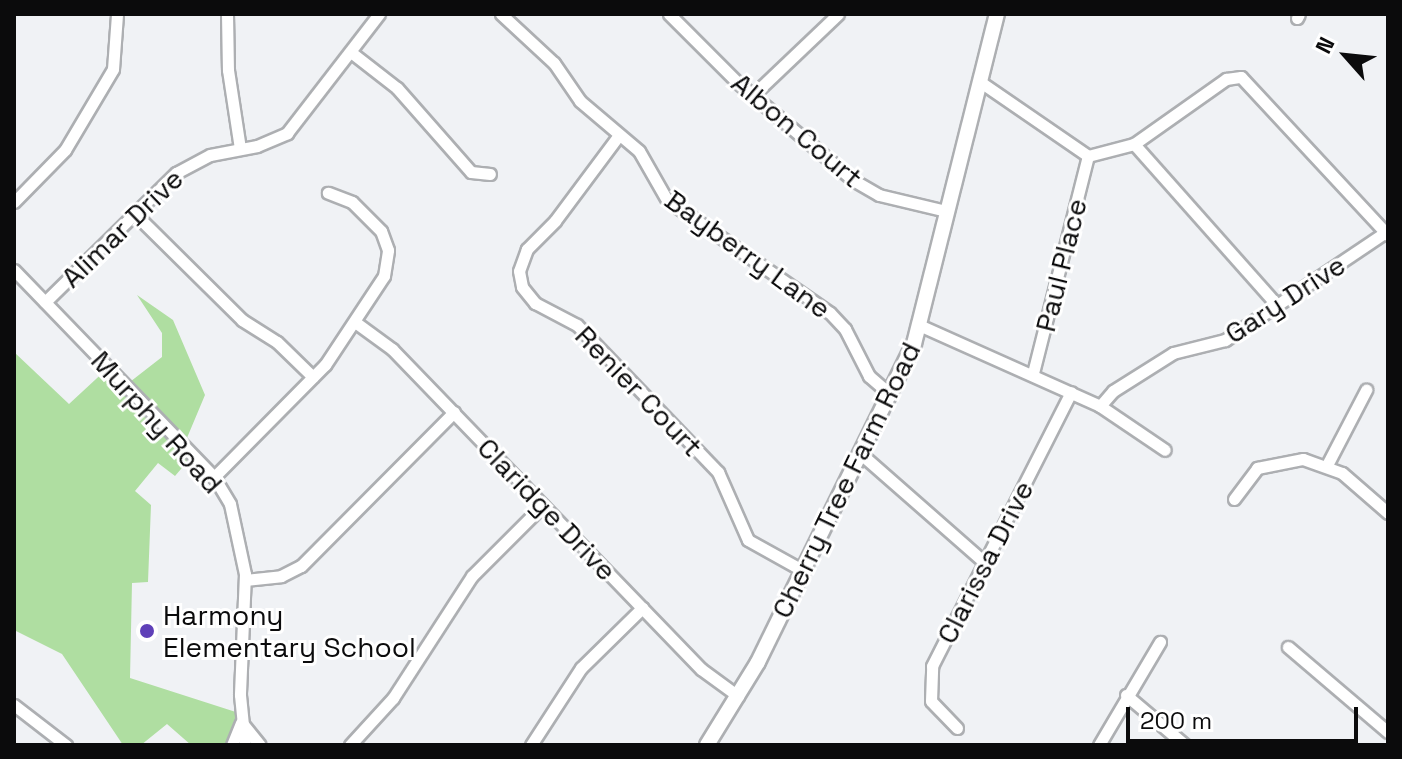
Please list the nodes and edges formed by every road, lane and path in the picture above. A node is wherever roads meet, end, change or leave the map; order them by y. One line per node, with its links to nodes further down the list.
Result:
1 (117, 14): 17 (street)
2 (227, 14): 13 (street)
3 (379, 14): 8 (street, Alimar Drive)
4 (501, 14): 11 (street, Bayberry Lane)
5 (669, 14): 10 (street, Albon Court)
6 (838, 14): 10 (street)
7 (997, 14): 9 (main road, Cherry Tree Farm Road)
8 (352, 53): 13 (street, Alimar Drive); 15 (street)
9 (979, 81): 14 (street); 18 (main road, Cherry Tree Farm Road)
10 (753, 95): 18 (street, Albon Court)
11 (619, 135): 30 (street, Bayberry Lane); 41 (street, Renier Court)
12 (1134, 144): 14 (street); 20 (street); 23 (street)
13 (240, 148): 19 (street, Alimar Drive)
14 (1088, 156): 26 (street, Paul Place)
15 (490, 174)
16 (328, 193): 24 (street)
17 (14, 202)
18 (946, 211): 25 (main road, Cherry Tree Farm Road)
19 (134, 213): 22 (street, Alimar Drive); 27 (street)
20 (1387, 234): 23 (street, Gary Drive)
21 (14, 270): 22 (street, Murphy Road)
22 (45, 302): 36 (street, Murphy Road)
23 (1277, 305): 31 (street, Gary Drive)
24 (355, 322): 27 (street); 32 (street, Claridge Drive)
25 (919, 325): 26 (street); 30 (main road, Cherry Tree Farm Road)
26 (1033, 373): 29 (street)
27 (313, 377): 36 (street)
28 (1366, 390): 35 (street)
29 (1071, 392): 31 (street); 40 (street, Clarissa Drive)
30 (891, 395): 34 (main road, Cherry Tree Farm Road)
31 (1100, 406): 33 (street)
32 (454, 412): 38 (street, Claridge Drive); 42 (street)
33 (1165, 450)
34 (861, 454): 40 (street); 41 (main road, Cherry Tree Farm Road)
35 (1327, 465): 37 (street); 39 (street)
36 (214, 477): 42 (street, Murphy Road)
37 (1234, 499)
38 (543, 505): 43 (street, Claridge Drive); 56 (street)
39 (1388, 513)
40 (984, 562): 50 (street, Clarissa Drive)
41 (802, 570): 47 (main road, Cherry Tree Farm Road)
42 (245, 580): 49 (street, Murphy Road)
43 (642, 608): 47 (street, Claridge Drive); 57 (street)
44 (1160, 642): 46 (street)
45 (1288, 647): 51 (street)
46 (1126, 695): 59 (street); 60 (street)
47 (738, 696): 58 (main road, Cherry Tree Farm Road)
48 (14, 705): 52 (street)
49 (241, 723): 53 (street); 54 (street, Murphy Road); 55 (street)
50 (957, 728)
51 (1388, 732)
52 (66, 745)
53 (232, 745)
54 (245, 745)
55 (260, 745)
56 (350, 745)
57 (531, 745)
58 (707, 745)
59 (1099, 745)
60 (1185, 745)

